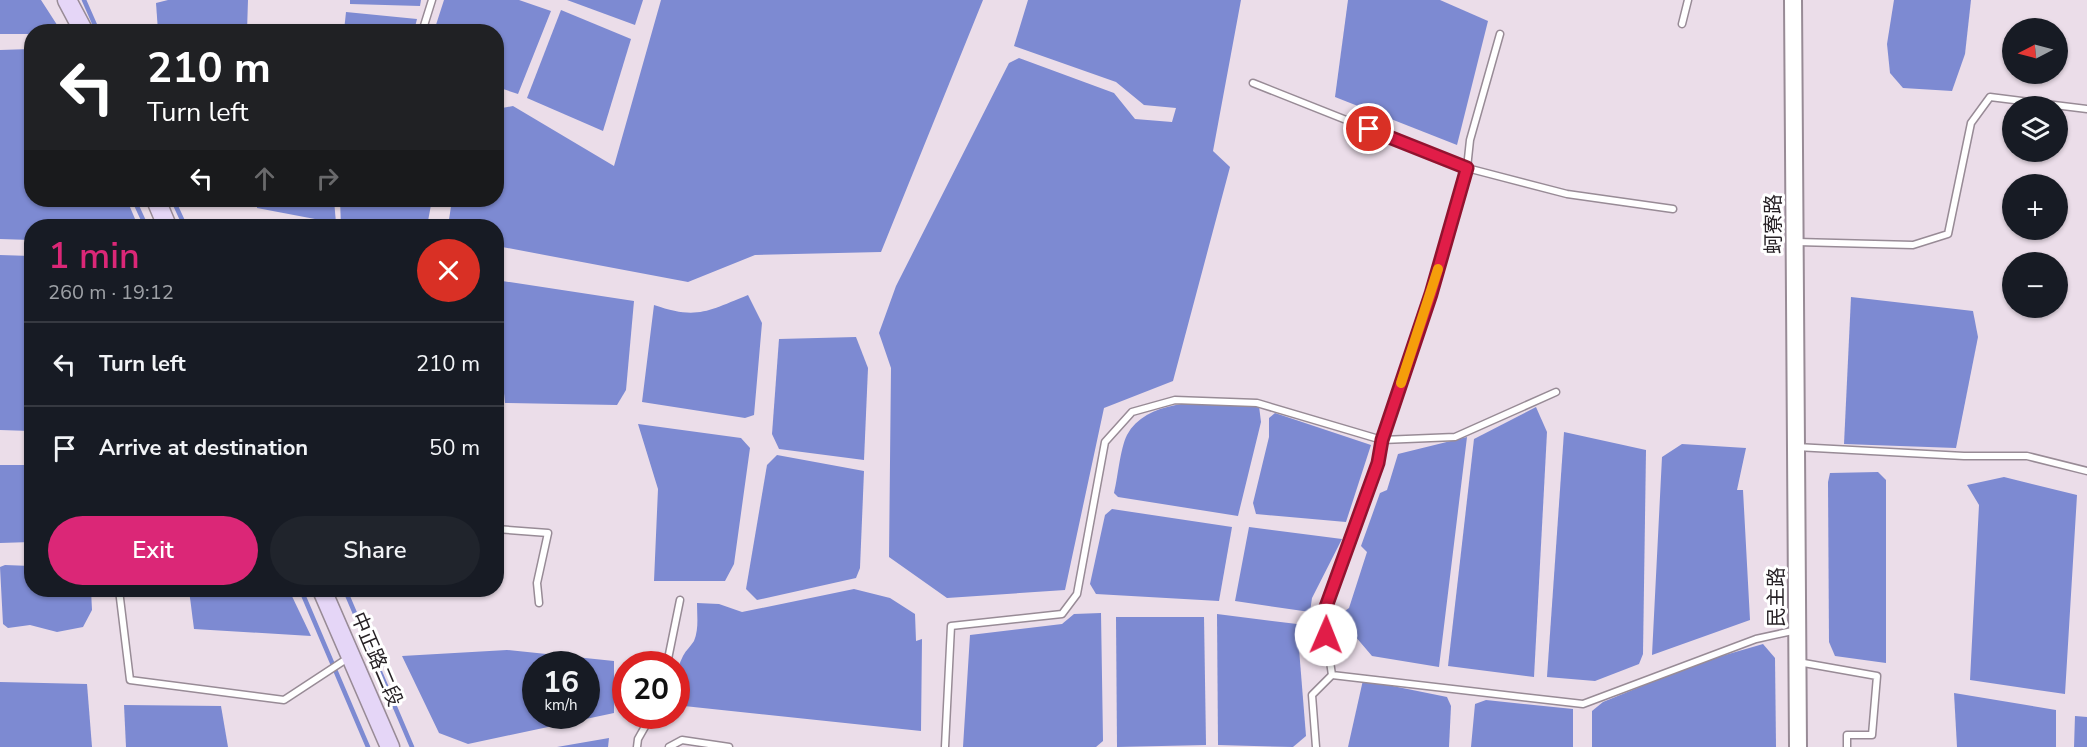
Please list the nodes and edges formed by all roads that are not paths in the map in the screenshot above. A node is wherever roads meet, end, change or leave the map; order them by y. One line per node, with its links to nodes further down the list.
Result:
1 (67, 0): 5 (main road)
2 (432, 0): 6 (lane)
3 (1688, 0): 7 (lane)
4 (1793, 0): 13 (street, 蚵寮路)
5 (80, 24)
6 (424, 24)
7 (1682, 24)
8 (1500, 34): 11 (lane)
9 (1253, 83): 11 (lane)
10 (2087, 109): 13 (lane)
11 (1467, 168): 12 (lane); 15 (lane)
12 (1673, 209)
13 (1794, 242): 16 (street, 蚵寮路)
14 (1556, 392): 15 (lane)
15 (1382, 440): 27 (lane); 33 (lane)
16 (1796, 447): 17 (lane); 23 (street, 民主路)
17 (2087, 471)
18 (504, 530): 22 (lane)
19 (120, 597): 25 (lane)
20 (325, 597): 25 (main road, 中正路二段)
21 (680, 600): 24 (lane)
22 (539, 603)
23 (1797, 630): 26 (street, 民主路); 27 (lane)
24 (670, 651)
25 (351, 656): 29 (main road, 中正路二段)
26 (1797, 662): 35 (street, 民主路); 36 (lane)
27 (1332, 675): 34 (lane)
28 (644, 729): 30 (lane)
29 (390, 747)
30 (637, 747)
31 (669, 747): 32 (lane)
32 (729, 747)
33 (945, 747)
34 (1316, 747)
35 (1798, 747)
36 (1847, 747)

